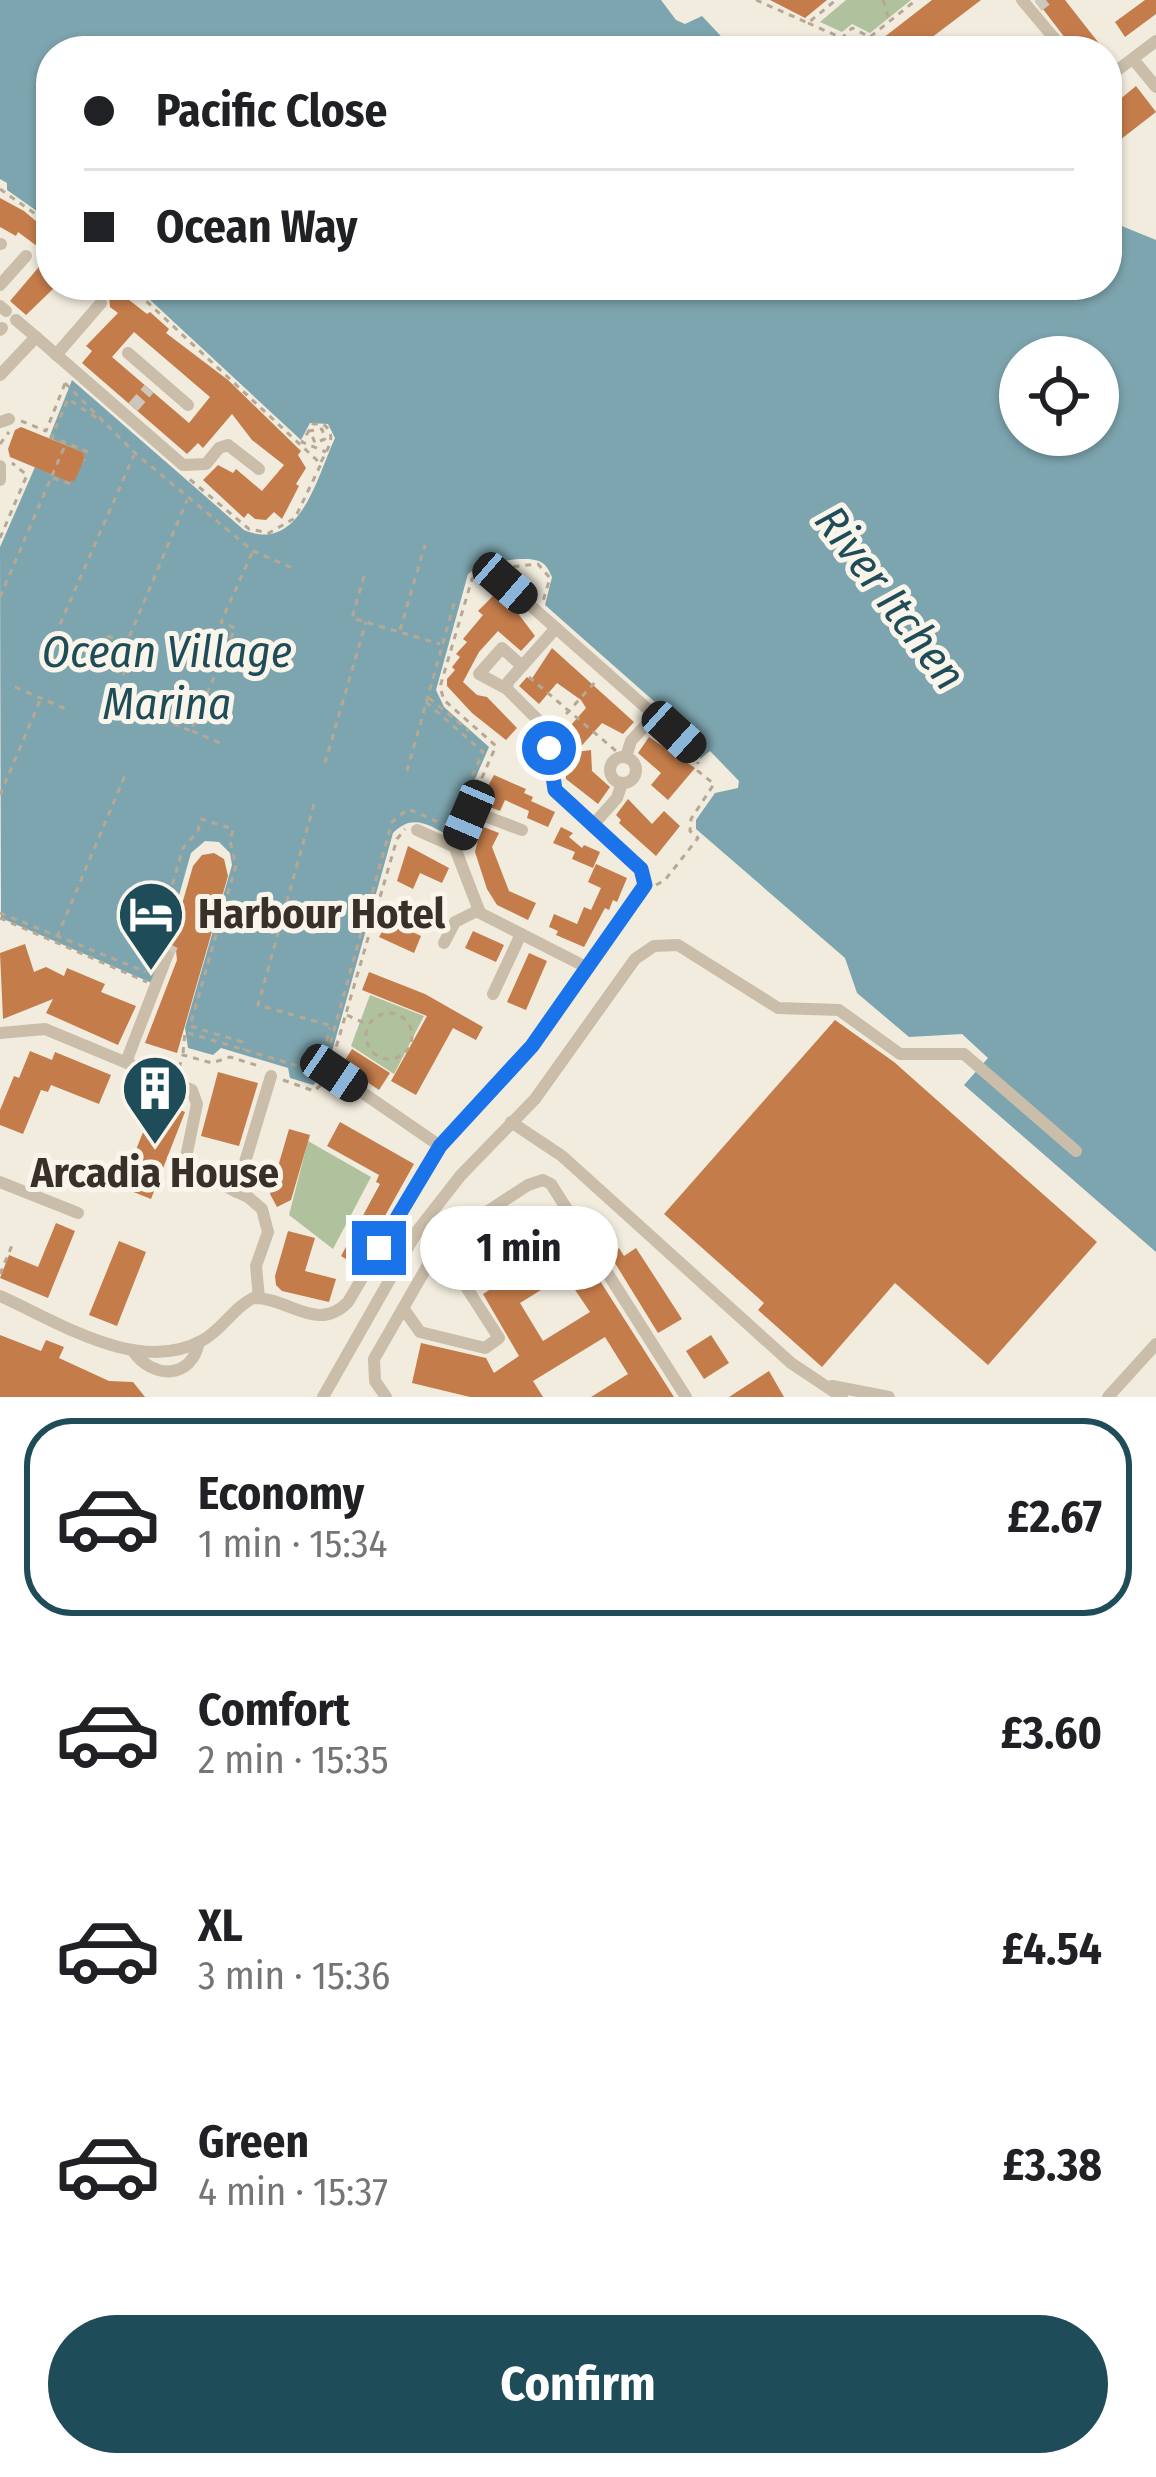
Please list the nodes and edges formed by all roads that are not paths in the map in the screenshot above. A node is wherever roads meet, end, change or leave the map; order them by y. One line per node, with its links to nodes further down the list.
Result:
1 (1022, 0): 2 (street)
2 (1054, 36)
3 (1156, 41): 4 (street)
4 (1133, 59): 5 (street); 6 (street)
5 (1122, 67)
6 (1156, 87)
7 (26, 256): 8 (street)
8 (0, 285)
9 (100, 303): 13 (street)
10 (7, 312): 11 (street)
11 (36, 337): 13 (street); 14 (street)
12 (128, 353): 15 (street)
13 (56, 355): 17 (street)
14 (0, 375)
15 (188, 405)
16 (4, 463): 18 (street)
17 (259, 469)
18 (0, 480)
19 (505, 583): 20 (street)
20 (556, 628): 21 (street); 23 (street)
21 (521, 667): 22 (street); 22 (street)
22 (506, 689): 25 (street)
23 (655, 715): 24 (street); 25 (street)
24 (696, 751)
25 (592, 826): 33 (street)
26 (417, 830): 28 (street)
27 (522, 830): 28 (street)
28 (455, 847): 29 (street)
29 (478, 910): 30 (street); 31 (street)
30 (521, 934): 33 (street); 34 (street)
31 (444, 943)
32 (167, 956): 36 (street)
33 (588, 968): 40 (street)
34 (494, 994)
35 (0, 1034): 36 (street)
36 (126, 1062): 43 (street)
37 (272, 1072): 43 (street)
38 (328, 1073): 40 (street)
39 (511, 1122): 41 (street); 50 (street); 52 (street)
40 (440, 1146): 47 (street)
41 (1076, 1151)
42 (0, 1182): 44 (street)
43 (236, 1192): 47 (street)
44 (78, 1213)
45 (435, 1252): 48 (street); 48 (street); 53 (street)
46 (0, 1296): 47 (street)
47 (259, 1298)
48 (403, 1308): 51 (street)
49 (1156, 1344): 56 (street)
50 (818, 1384): 54 (street); 55 (street)
51 (382, 1395)
52 (323, 1397)
53 (686, 1397)
54 (842, 1397)
55 (889, 1397)
56 (1108, 1397)

